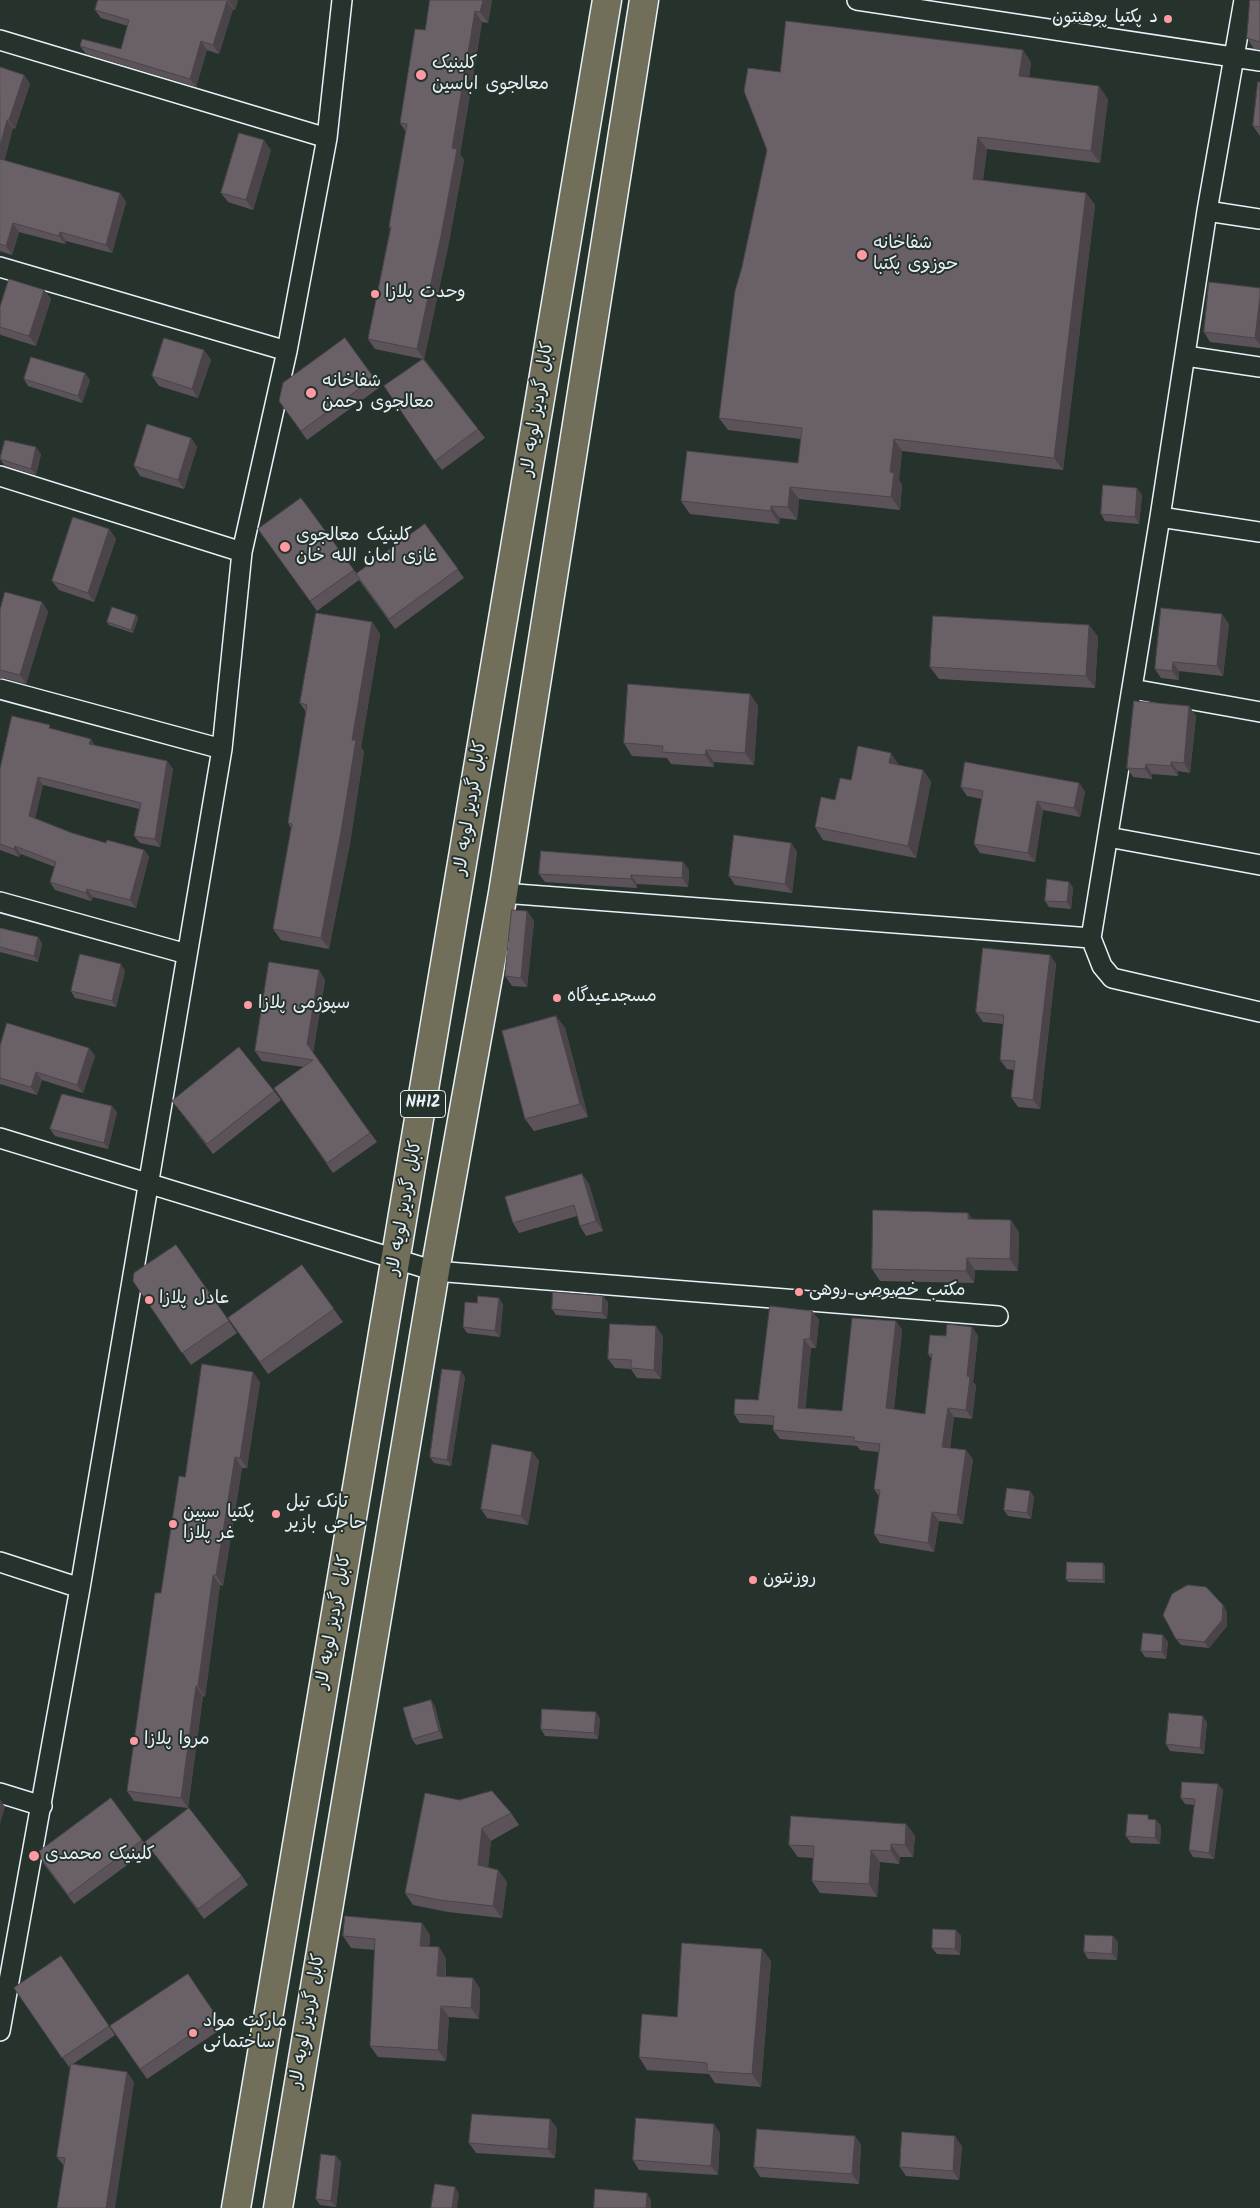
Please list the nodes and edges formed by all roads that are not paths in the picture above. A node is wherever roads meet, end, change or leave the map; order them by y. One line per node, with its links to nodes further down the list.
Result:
1 (342, 0): 9 (street)
2 (607, 0): 33 (highway, کابل گردیز لویه لار / NH12)
3 (644, 0): 26 (highway, کابل گردیز لویه لار / NH12)
4 (857, 0): 7 (street)
5 (1244, 0): 7 (street)
6 (0, 40): 9 (street)
7 (1233, 58): 8 (street); 10 (street)
8 (1260, 61)
9 (327, 138): 13 (street)
10 (1207, 211): 11 (street); 14 (street)
11 (1260, 219)
12 (0, 267): 13 (street)
13 (288, 351): 19 (street)
14 (1186, 356): 15 (street); 17 (street)
15 (1260, 367)
16 (0, 476): 19 (street)
17 (1160, 517): 18 (street); 20 (street)
18 (1260, 532)
19 (242, 552): 23 (street)
20 (1132, 688): 22 (street); 24 (street)
21 (0, 689): 23 (street)
22 (1260, 712)
23 (222, 749): 29 (street)
24 (1108, 837): 25 (street); 28 (street)
25 (1260, 865)
26 (503, 893): 28 (street); 34 (highway, کابل گردیز لویه لار / NH12)
27 (0, 902): 29 (street)
28 (1090, 938): 30 (street)
29 (187, 954): 32 (street)
30 (1260, 1012)
31 (0, 1138): 32 (street)
32 (148, 1183): 33 (street); 37 (street)
33 (397, 1258): 34 (street); 42 (highway, کابل گردیز لویه لار / NH12)
34 (435, 1271): 35 (street); 43 (highway, کابل گردیز لویه لار / NH12)
35 (998, 1316)
36 (0, 1562): 37 (street)
37 (80, 1588): 39 (street)
38 (0, 1793): 39 (street)
39 (42, 1806): 40 (street)
40 (2, 2003): 41 (street)
41 (0, 2031)
42 (236, 2208)
43 (278, 2208)

